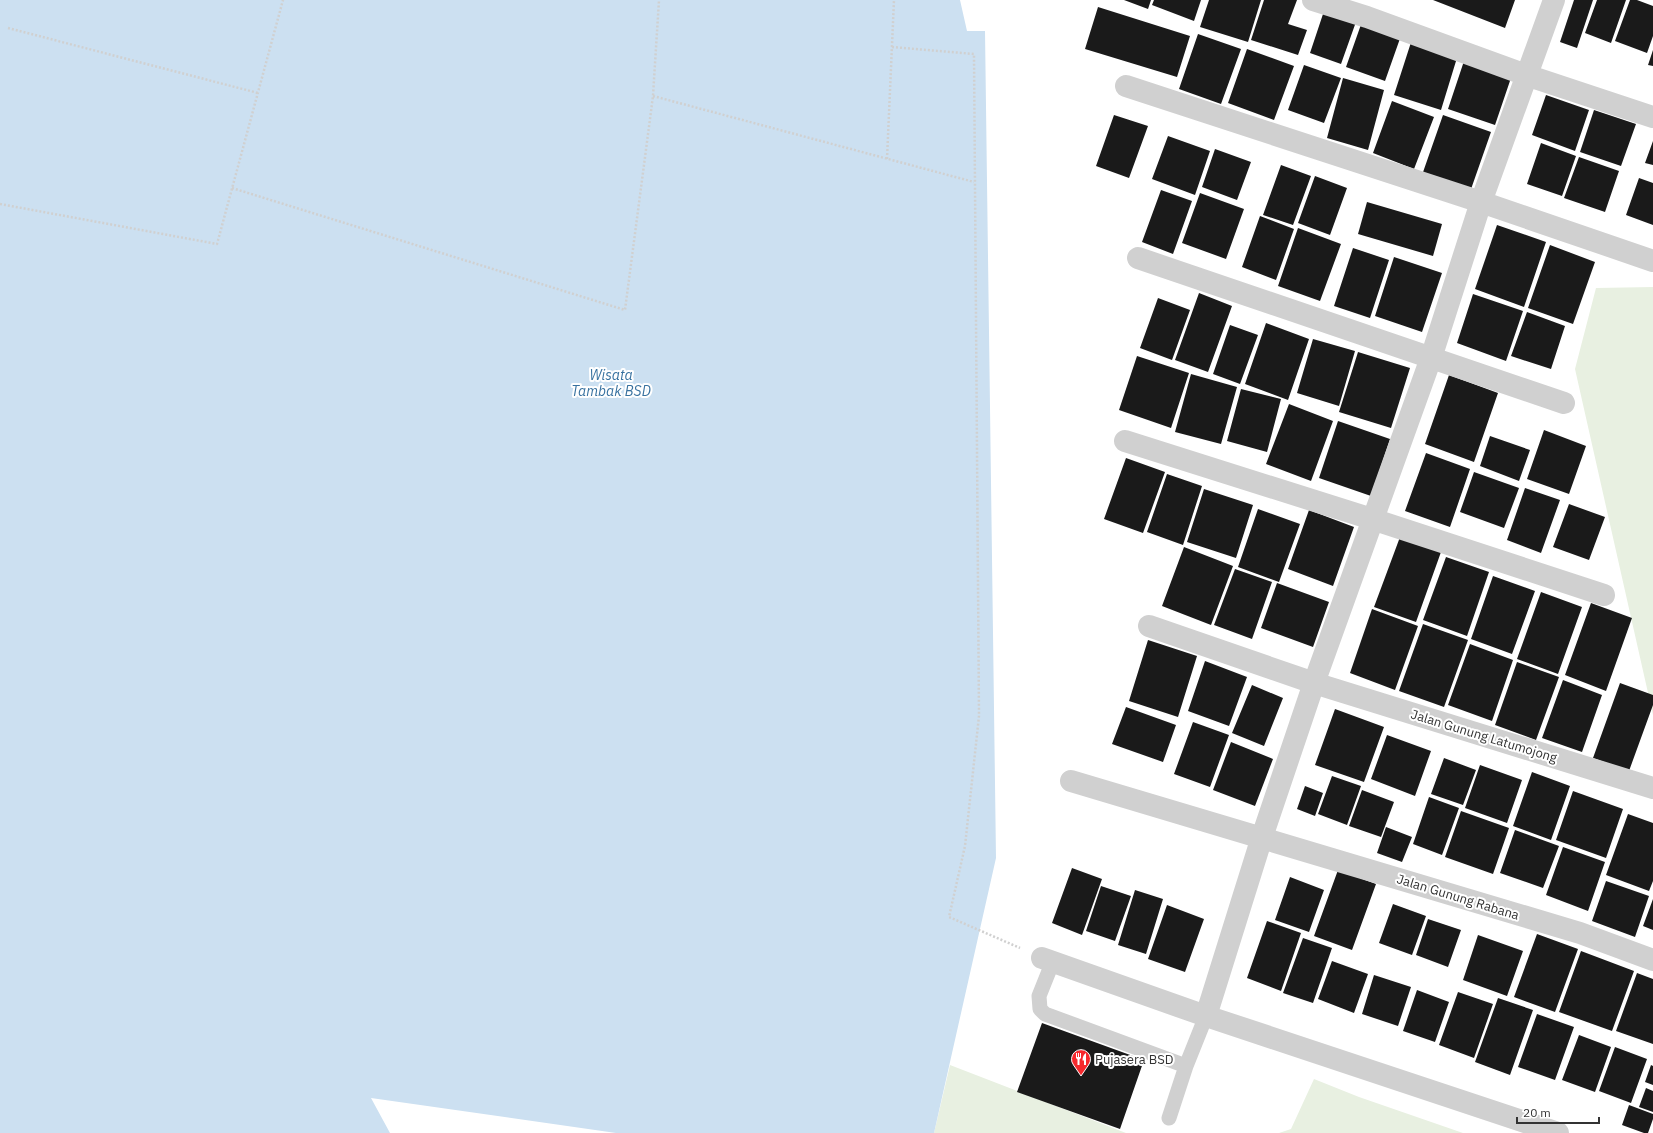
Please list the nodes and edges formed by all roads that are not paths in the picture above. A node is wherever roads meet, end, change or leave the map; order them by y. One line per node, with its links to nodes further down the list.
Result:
1 (1313, 0): 3 (street)
2 (1554, 0): 3 (street)
3 (1526, 75): 5 (street); 6 (street)
4 (1126, 86): 6 (street)
5 (1653, 117)
6 (1481, 202): 8 (street); 9 (street)
7 (1138, 258): 9 (street)
8 (1653, 261)
9 (1431, 358): 10 (street); 12 (street)
10 (1564, 403)
11 (1124, 441): 12 (street)
12 (1372, 519): 13 (street); 15 (street)
13 (1604, 595)
14 (1149, 626): 15 (street, Jalan Gunung Latumojong)
15 (1314, 683): 17 (street, Jalan Gunung Latumojong); 18 (street)
16 (1071, 781): 18 (street, Jalan Gunung Rabana)
17 (1653, 788)
18 (1262, 837): 20 (street, Jalan Gunung Rabana); 21 (street)
19 (1048, 960): 21 (street); 22 (lane)
20 (1653, 960)
21 (1206, 1016): 22 (lane); 24 (street)
22 (1186, 1066): 23 (lane)
23 (1170, 1118)
24 (1558, 1133)

